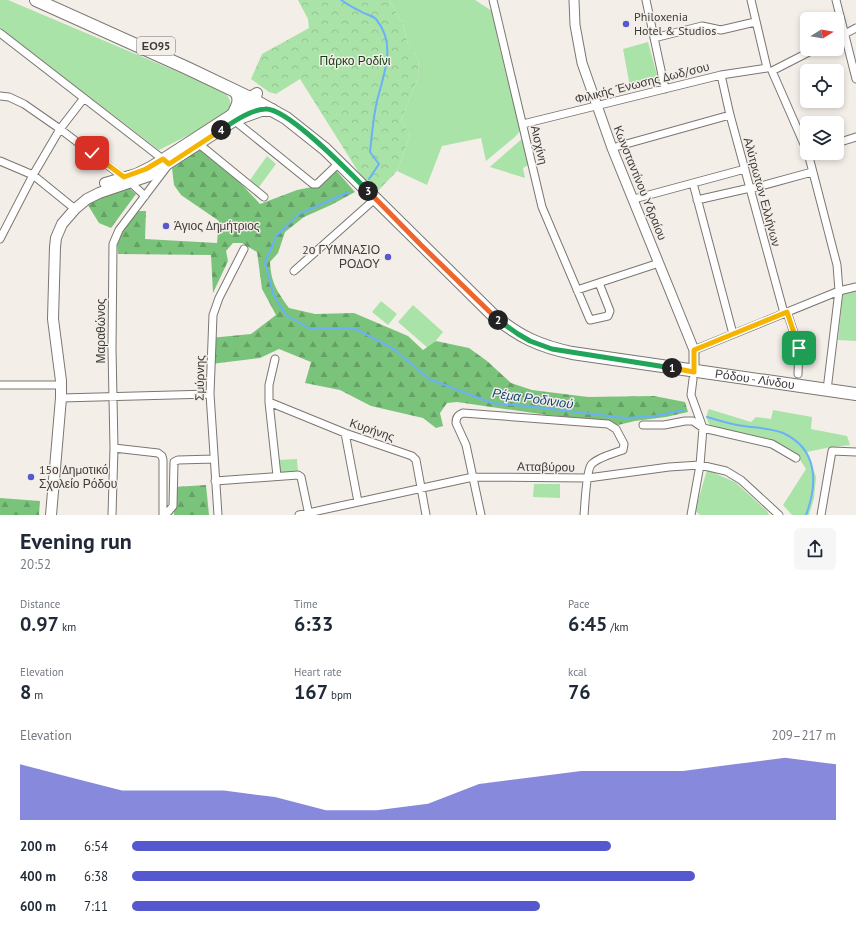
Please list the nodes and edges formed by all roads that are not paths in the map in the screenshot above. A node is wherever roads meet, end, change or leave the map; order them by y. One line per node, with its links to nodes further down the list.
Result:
1 (36, 0): 19 (main road, Ρόδου - Λίνδου / ΕΟ95)
2 (55, 0): 21 (main road, Ρόδου - Λίνδου / ΕΟ95)
3 (493, 0): 27 (street, Αισχίνη)
4 (574, 0): 23 (street, Κωνσταντίνου Υδραίου)
5 (646, 0): 13 (street)
6 (751, 0): 9 (street)
7 (836, 0): 8 (street)
8 (839, 12)
9 (755, 22): 13 (street); 15 (street)
10 (856, 28): 12 (street)
11 (0, 33): 22 (street)
12 (844, 34): 17 (street)
13 (654, 38): 18 (street)
14 (800, 56): 15 (street, Φιλικής Ένωσης Δωδ/σου)
15 (770, 69): 16 (street, Φιλικής Ένωσης Δωδ/σου); 29 (street)
16 (721, 75): 18 (street, Φιλικής Ένωσης Δωδ/σου); 25 (street, Αλύτρωτων Ελλήνων)
17 (856, 79)
18 (665, 89): 23 (street, Φιλικής Ένωσης Δωδ/σου)
19 (236, 92): 21 (main road, Ρόδου - Λίνδου / ΕΟ95); 26 (main road)
20 (0, 96): 28 (street)
21 (254, 97): 24 (main road, Ρόδου - Λίνδου / ΕΟ95); 26 (main road); 46 (main road, Ρόδου - Λίνδου / ΕΟ95)
22 (84, 98): 28 (street); 37 (street)
23 (597, 105): 27 (street, Φιλικής Ένωσης Δωδ/σου); 33 (street, Κωνσταντίνου Υδραίου)
24 (272, 110): 26 (main road); 36 (main road, Ρόδου - Λίνδου / ΕΟ95)
25 (730, 115): 33 (street); 38 (street, Αλύτρωτων Ελλήνων)
26 (236, 117): 32 (main road); 36 (street); 37 (main road)
27 (523, 124): 56 (street, Αισχίνη)
28 (60, 129): 40 (street); 41 (street)
29 (800, 136)
30 (856, 137): 31 (street)
31 (844, 141)
32 (199, 144): 37 (main road); 45 (street)
33 (612, 148): 47 (street, Κωνσταντίνου Υδραίου)
34 (809, 160): 39 (street)
35 (0, 161): 40 (street)
36 (339, 163): 46 (main road, Ρόδου - Λίνδου / ΕΟ95)
37 (162, 164): 41 (main road); 44 (street, Μαραθώνος)
38 (745, 169): 42 (street); 43 (street, Αλύτρωτων Ελλήνων)
39 (812, 172): 43 (street); 57 (street)
40 (32, 175): 49 (street); 50 (street)
41 (127, 180): 44 (street); 49 (main road)
42 (693, 183): 47 (street); 48 (street)
43 (750, 189): 48 (street); 58 (street, Αλύτρωτων Ελλήνων)
44 (144, 196): 69 (street, Μαραθώνος)
45 (264, 197)
46 (376, 198): 53 (street); 63 (main road, Ρόδου - Λίνδου / ΕΟ95)
47 (634, 199): 52 (street, Κωνσταντίνου Υδραίου)
48 (698, 200): 59 (street)
49 (73, 207): 64 (main road); 70 (main road)
50 (0, 239)
51 (244, 249): 67 (street, Σμύρνης)
52 (660, 263): 54 (street); 60 (street, Κωνσταντίνου Υδραίου)
53 (294, 271)
54 (599, 283): 56 (street); 56 (street, Αισχίνη)
55 (856, 287): 57 (street)
56 (577, 290)
57 (839, 291): 58 (street); 66 (street)
58 (786, 313): 59 (street); 62 (street, Αλύτρωτων Ελλήνων)
59 (733, 334): 60 (street)
60 (694, 350): 63 (street, Κωνσταντίνου Υδραίου)
61 (275, 359): 71 (street)
62 (798, 374)
63 (694, 375): 66 (main road, Ρόδου - Λίνδου / ΕΟ95); 73 (street)
64 (56, 385): 65 (street); 70 (main road)
65 (0, 386)
66 (827, 390): 68 (main road, Ρόδου - Λίνδου / ΕΟ95)
67 (210, 394): 69 (street); 78 (street, Σμύρνης)
68 (856, 394)
69 (113, 397): 70 (street); 75 (street, Μαραθώνος)
70 (61, 398): 88 (main road)
71 (268, 402): 74 (street, Κυρήνης); 80 (street)
72 (643, 425): 73 (street)
73 (703, 428): 77 (street); 79 (street)
74 (345, 433): 84 (street, Κυρήνης); 85 (street)
75 (114, 448): 78 (street); 89 (street, Μαραθώνος)
76 (856, 452): 96 (street)
77 (796, 458)
78 (214, 459): 83 (street, Σμύρνης)
79 (700, 465): 82 (street, Ατταβύρου); 87 (street, Ατταβύρου); 95 (street)
80 (277, 476): 83 (street); 86 (street)
81 (473, 477): 82 (street, Ατταβύρου); 82 (street); 84 (street, Ατταβύρου); 93 (street)
82 (588, 478): 94 (street)
83 (215, 481): 90 (street, Σμύρνης)
84 (421, 488): 85 (street, Ατταβύρου); 92 (street, Κυρήνης)
85 (358, 502): 86 (street, Ατταβύρου)
86 (308, 514): 91 (street, Ατταβύρου)
87 (777, 514)
88 (51, 515)
89 (112, 515)
90 (218, 515)
91 (300, 515)
92 (426, 515)
93 (481, 515)
94 (584, 515)
95 (691, 515)
96 (821, 515)

